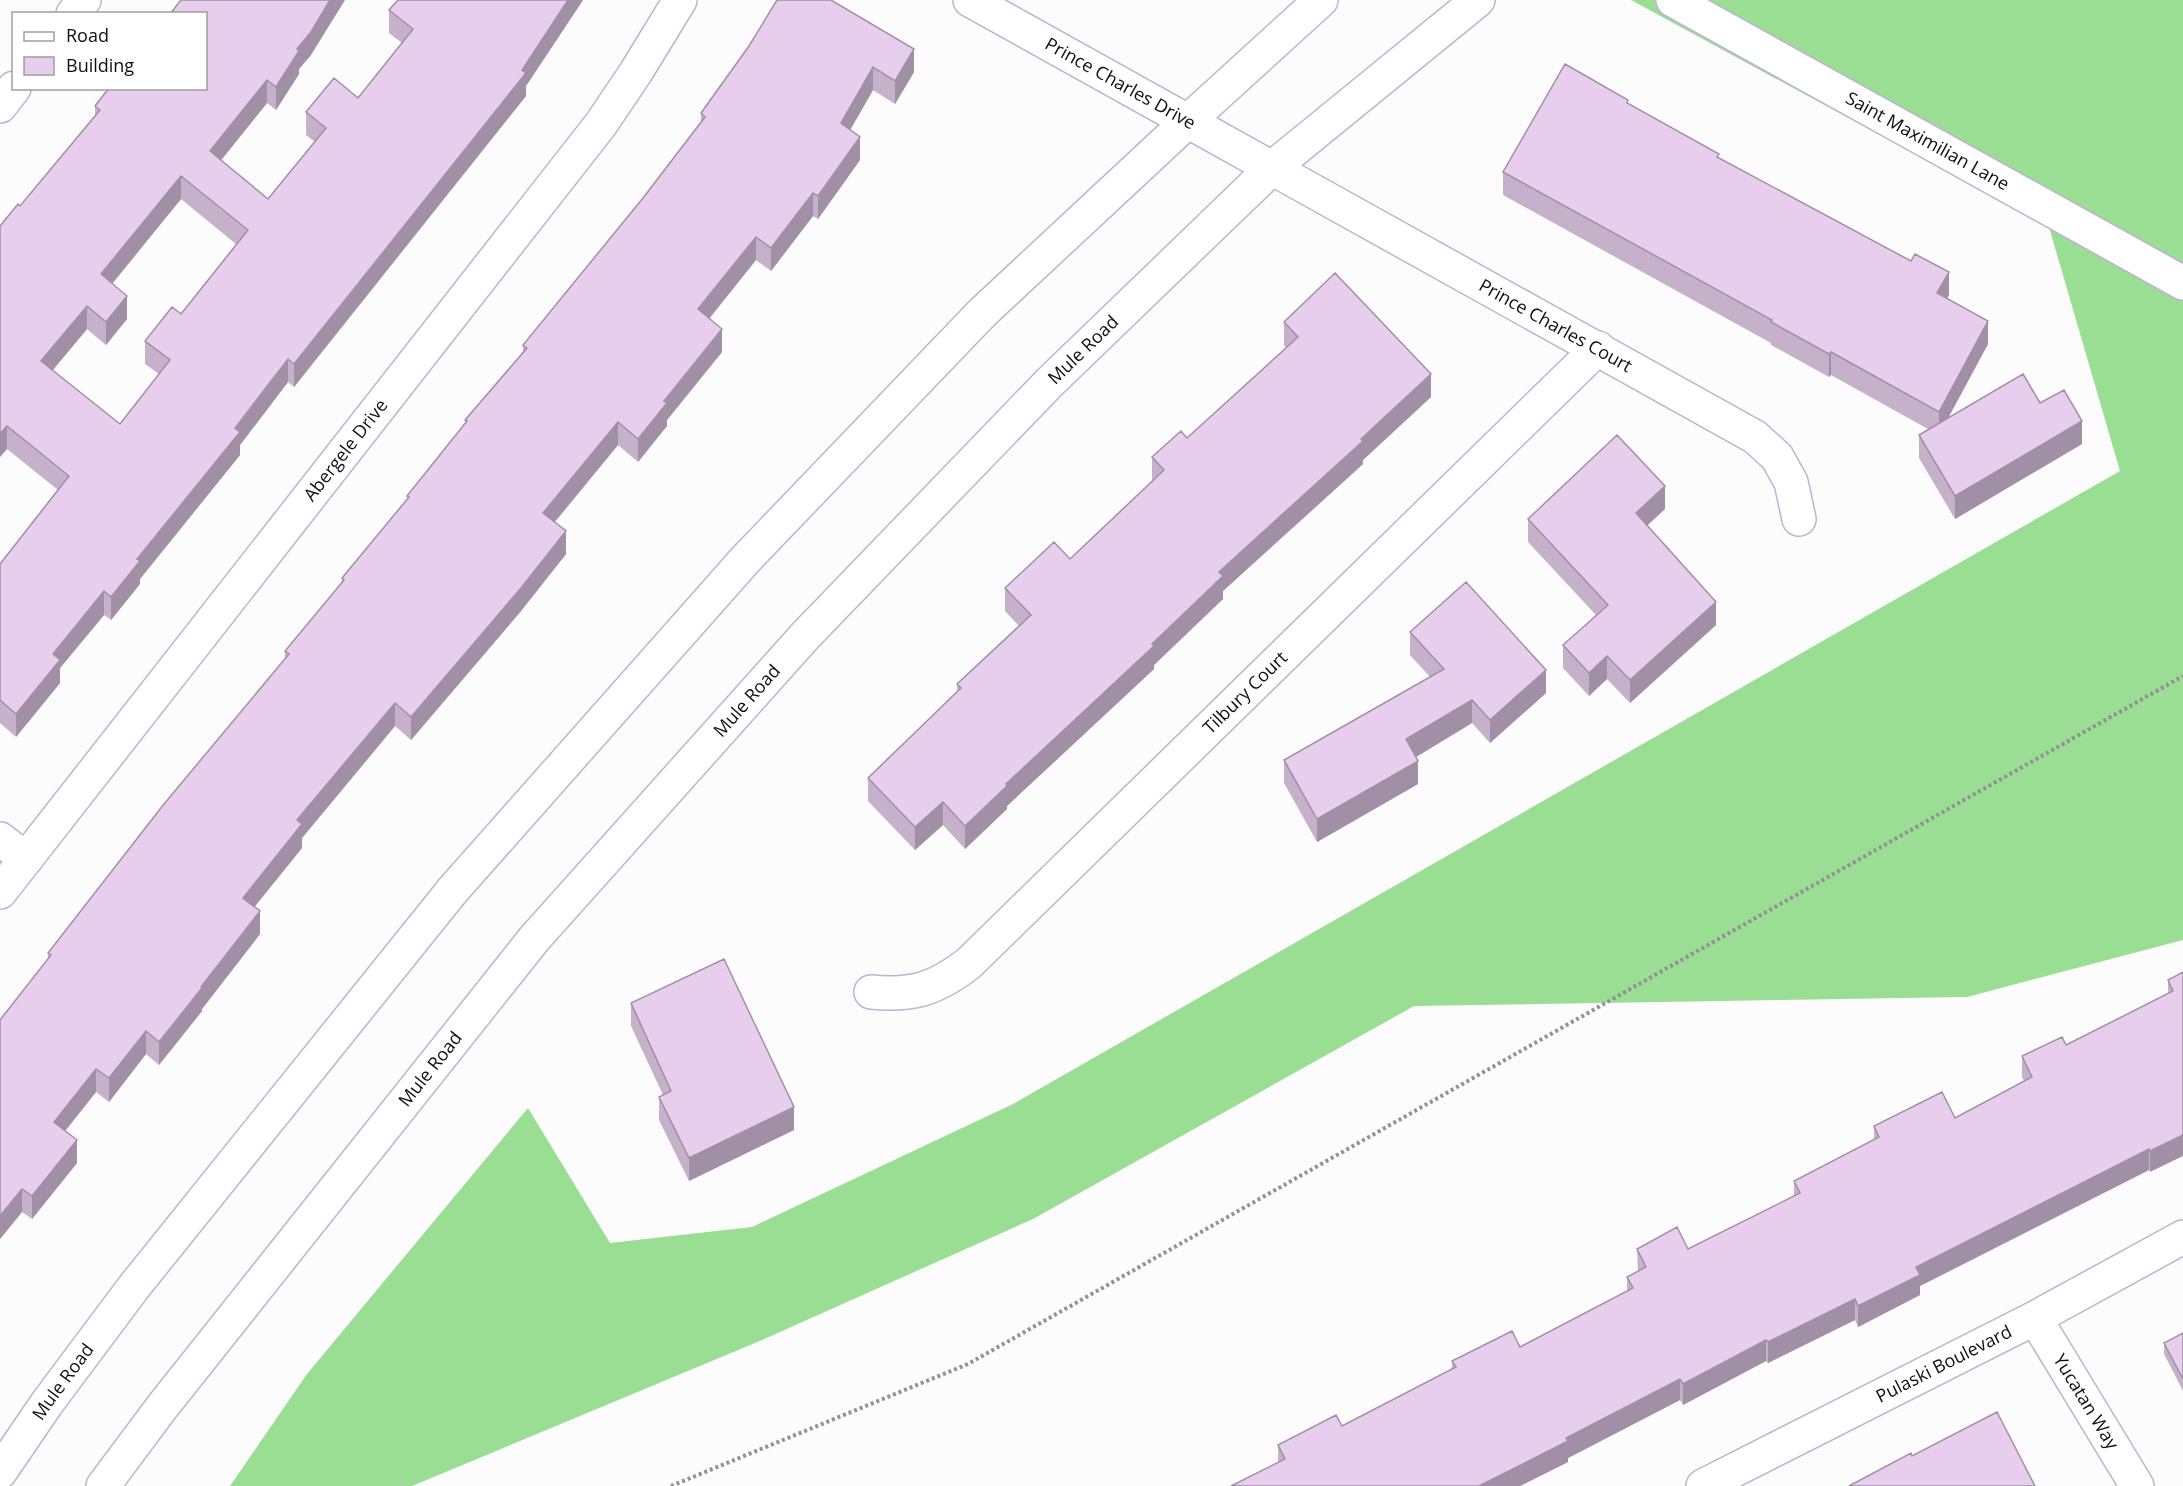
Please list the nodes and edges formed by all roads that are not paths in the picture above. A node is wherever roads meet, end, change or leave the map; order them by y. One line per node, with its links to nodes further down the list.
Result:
1 (84, 0): 7 (street)
2 (680, 0): 16 (street, Abergele Drive)
3 (970, 0): 10 (street, Prince Charles Drive)
4 (1322, 0): 10 (street, Mule Road)
5 (1478, 0): 11 (street, Mule Road)
6 (1673, 0): 12 (street, Saint Maximilian Lane)
7 (75, 12)
8 (12, 90): 9 (street)
9 (0, 106)
10 (1187, 122): 11 (street, Prince Charles Drive); 21 (street, Mule Road)
11 (1272, 168): 13 (street, Prince Charles Court); 22 (street, Mule Road)
12 (2183, 283)
13 (1598, 348): 14 (street, Prince Charles Court); 18 (street, Tilbury Court)
14 (1799, 519)
15 (0, 839): 16 (street)
16 (26, 859): 17 (street, Abergele Drive)
17 (0, 892)
18 (871, 992)
19 (2183, 1237): 20 (street, Pulaski Boulevard)
20 (2035, 1318): 23 (street, Pulaski Boulevard); 24 (street, Yucatan Way)
21 (0, 1472)
22 (104, 1486)
23 (1703, 1486)
24 (2137, 1486)

